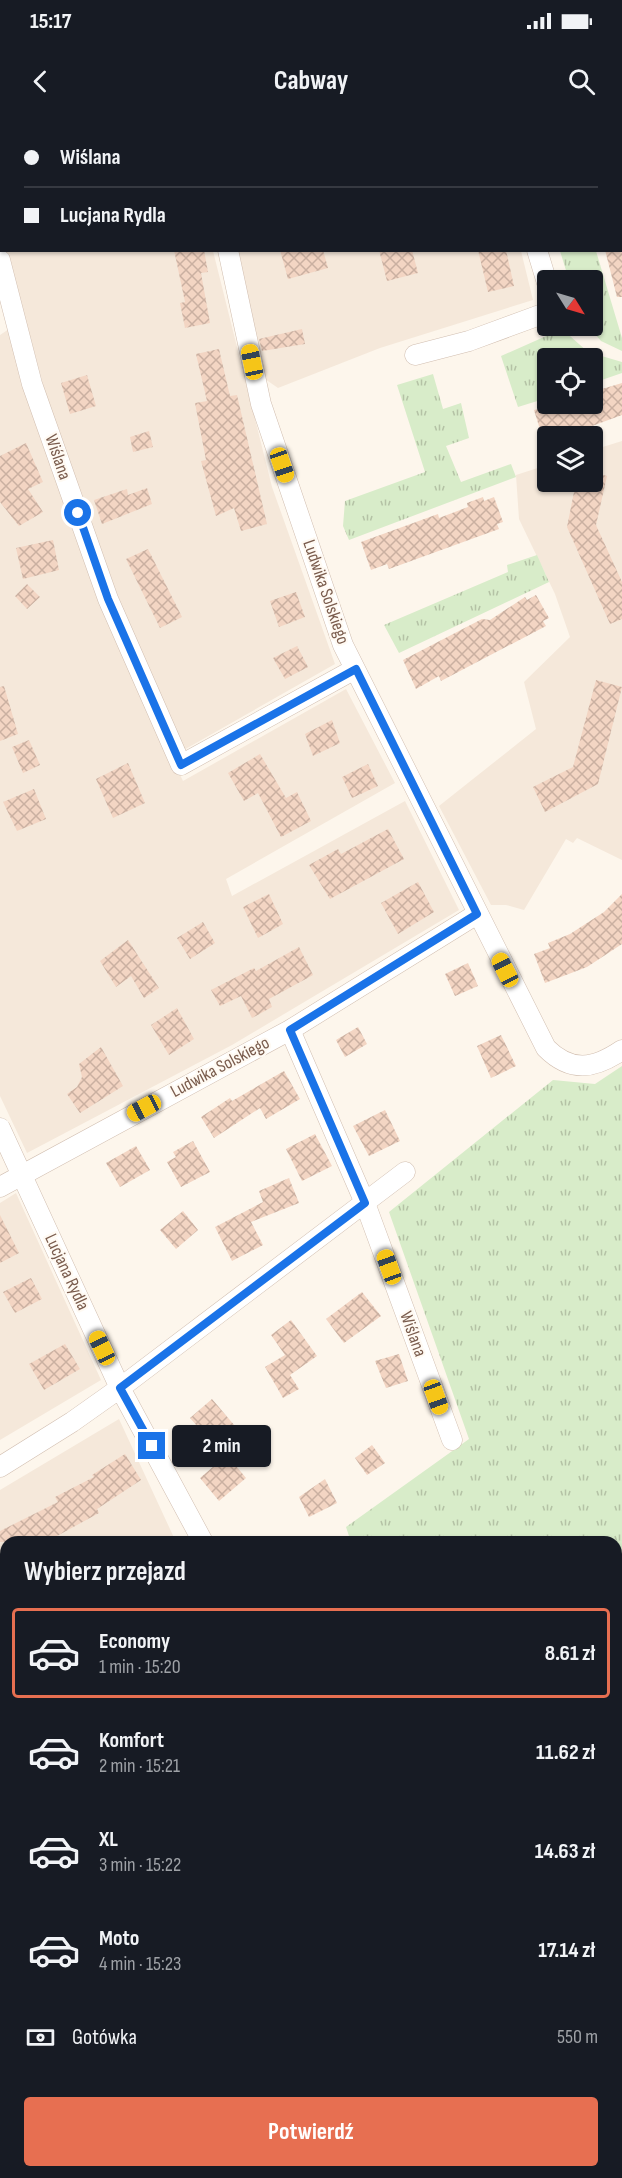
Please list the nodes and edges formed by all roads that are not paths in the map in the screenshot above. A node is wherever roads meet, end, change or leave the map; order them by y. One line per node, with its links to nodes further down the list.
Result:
1 (228, 252): 7 (street, Ludwika Solskiego)
2 (538, 252): 4 (street)
3 (0, 260): 7 (street, Wiślana)
4 (543, 270)
5 (537, 316): 6 (street)
6 (415, 355)
7 (356, 669): 8 (street, Ludwika Solskiego)
8 (477, 914): 9 (street, Ludwika Solskiego); 10 (street, Ludwika Solskiego)
9 (290, 1030): 13 (street, Ludwika Solskiego); 15 (street, Wiślana)
10 (622, 1050)
11 (0, 1128): 13 (street, Lucjana Rydla)
12 (405, 1172): 15 (street)
13 (20, 1174): 14 (street, Ludwika Solskiego); 16 (street, Lucjana Rydla)
14 (0, 1187)
15 (365, 1203): 16 (street); 17 (street, Wiślana)
16 (120, 1388): 18 (street); 19 (street, Lucjana Rydla)
17 (452, 1440)
18 (0, 1467)
19 (200, 1536)

